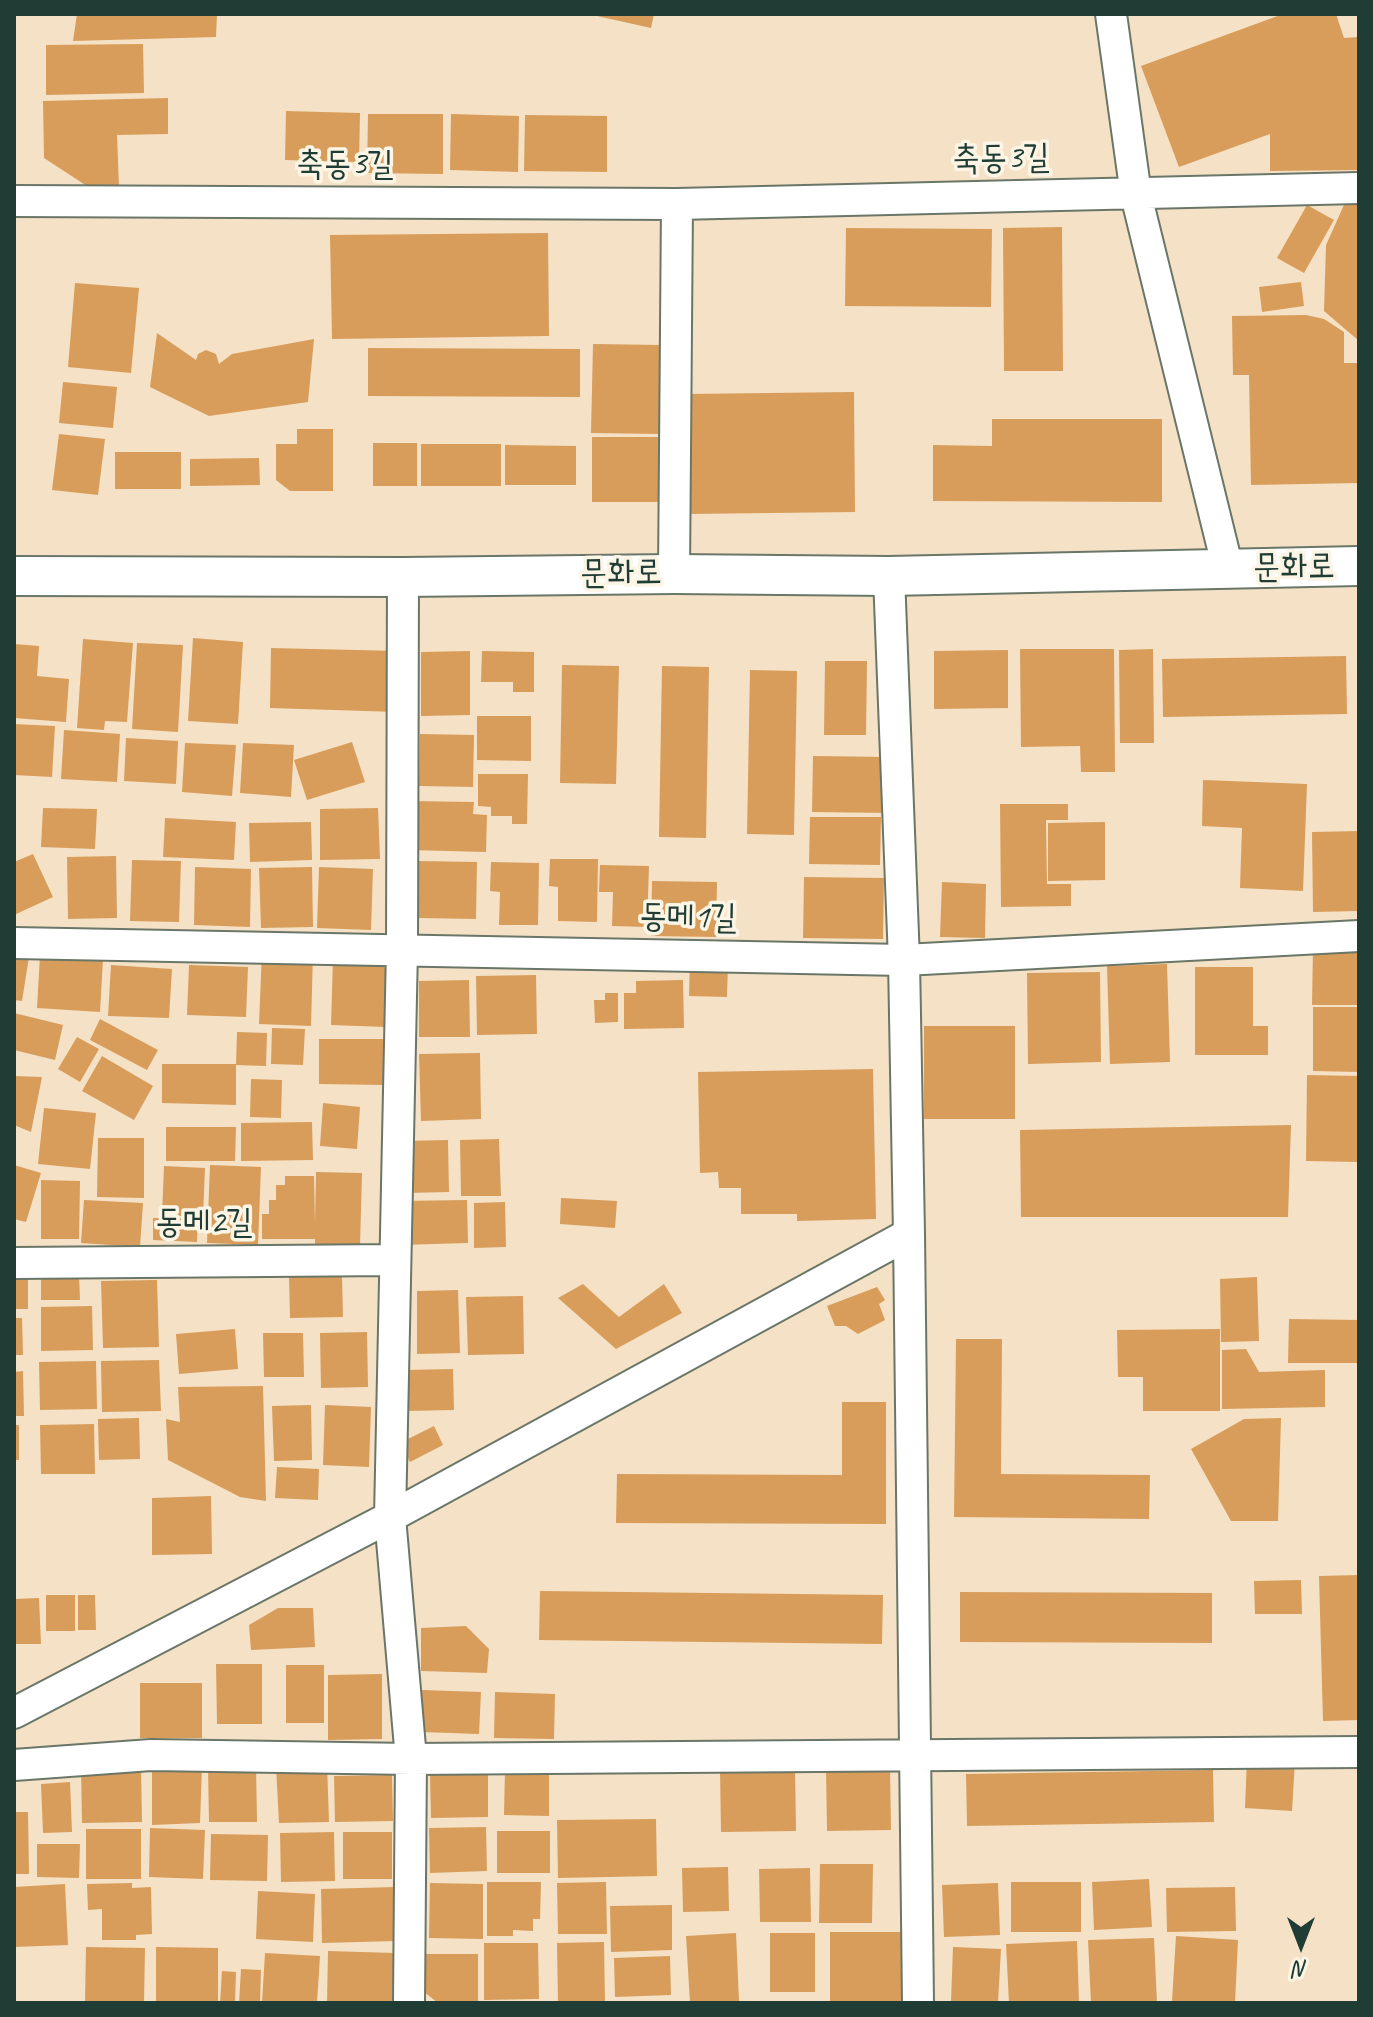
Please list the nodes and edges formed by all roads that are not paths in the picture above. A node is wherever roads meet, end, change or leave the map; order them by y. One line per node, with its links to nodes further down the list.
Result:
1 (1111, 14): 3 (street)
2 (1359, 188): 3 (street, 축동3길)
3 (1136, 195): 5 (street, 축동3길); 7 (street, 문화로)
4 (14, 201): 5 (street, 축동3길)
5 (677, 204): 8 (street)
6 (1359, 566): 7 (street, 문화로)
7 (1228, 569): 10 (street, 문화로)
8 (674, 574): 10 (street, 문화로); 11 (street, 문화로)
9 (14, 576): 11 (street, 문화로)
10 (889, 576): 15 (street)
11 (403, 577): 14 (street)
12 (1359, 936): 15 (street, 동메1길)
13 (14, 943): 14 (street, 동메1길)
14 (402, 949): 15 (street, 동메1길); 17 (street)
15 (904, 960): 16 (street)
16 (909, 1234): 19 (street); 22 (street)
17 (394, 1260): 18 (street, 동메2길); 19 (street)
18 (14, 1263)
19 (390, 1517): 20 (street); 23 (street)
20 (14, 1713)
21 (1359, 1752): 22 (street)
22 (915, 1754): 23 (street); 26 (street)
23 (411, 1759): 24 (street); 25 (street)
24 (14, 1765)
25 (409, 2003)
26 (918, 2003)

